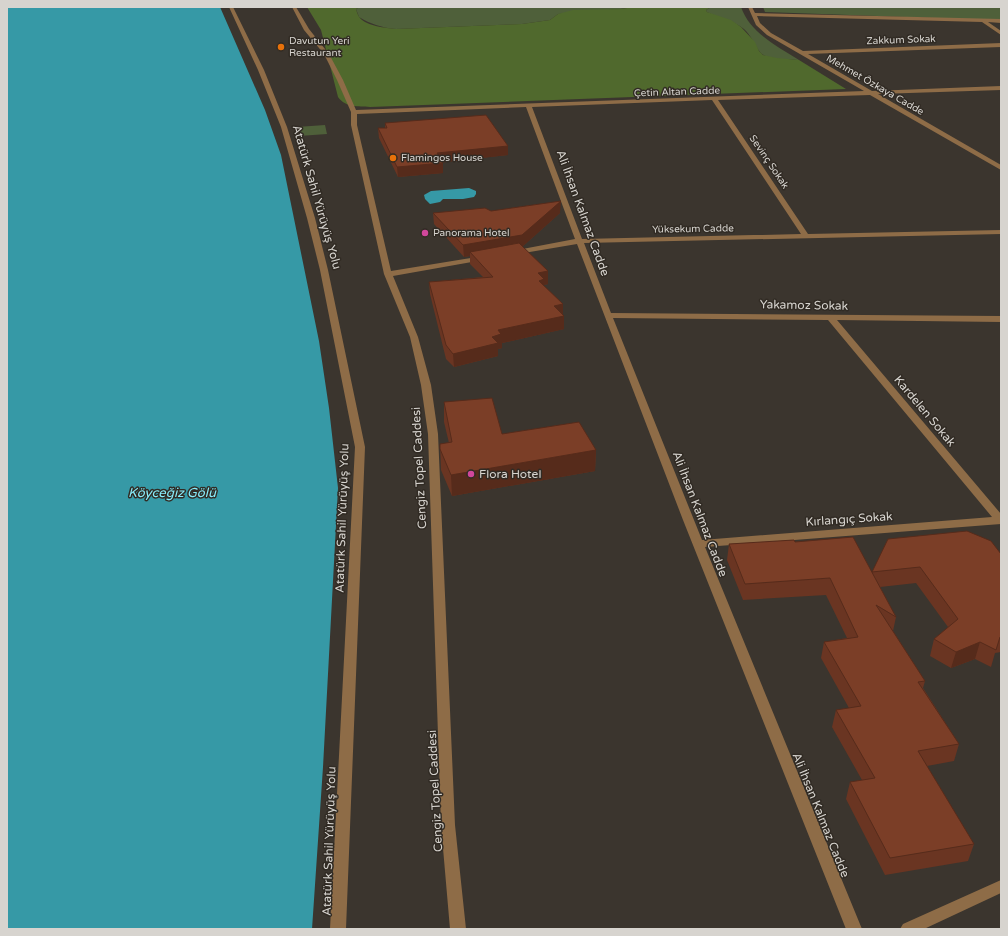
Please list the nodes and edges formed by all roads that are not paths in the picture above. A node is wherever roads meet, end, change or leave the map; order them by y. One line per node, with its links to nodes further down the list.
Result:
1 (232, 7): 26 (street, Atatürk Sahil Yürüyüş Yolu)
2 (294, 7): 14 (street, Cengiz Topel Caddesi)
3 (750, 7): 4 (street, Mehmet Özkaya Cadde)
4 (753, 14): 6 (street); 9 (street, Mehmet Özkaya Cadde)
5 (1001, 21): 6 (street)
6 (984, 22): 7 (street)
7 (1001, 33)
8 (1001, 45): 9 (street, Zakkum Sokak)
9 (802, 53): 11 (street, Mehmet Özkaya Cadde)
10 (1001, 88): 11 (street, Çetin Altan Cadde)
11 (872, 94): 12 (street, Çetin Altan Cadde); 15 (street, Mehmet Özkaya Cadde)
12 (715, 100): 13 (street, Çetin Altan Cadde); 17 (street, Sevinç Sokak)
13 (530, 107): 14 (street, Çetin Altan Cadde); 18 (street, Ali İhsan Kalmaz Cadde)
14 (354, 112): 19 (street, Cengiz Topel Caddesi)
15 (1001, 168)
16 (1001, 232): 17 (street, Yüksekum Cadde)
17 (806, 236): 18 (street, Yüksekum Cadde)
18 (579, 241): 19 (street, Yüksekum Cadde); 20 (street, Ali İhsan Kalmaz Cadde)
19 (388, 274): 27 (street, Cengiz Topel Caddesi)
20 (607, 315): 21 (street, Yakamoz Sokak); 24 (street, Ali İhsan Kalmaz Cadde)
21 (830, 317): 22 (street, Yakamoz Sokak); 23 (street, Kardelen Sokak)
22 (1001, 319)
23 (1001, 520): 24 (street, Kırlangıç Sokak)
24 (698, 544): 28 (street, Ali İhsan Kalmaz Cadde)
25 (1001, 886): 29 (street)
26 (338, 929)
27 (458, 929)
28 (854, 929)
29 (908, 929)

